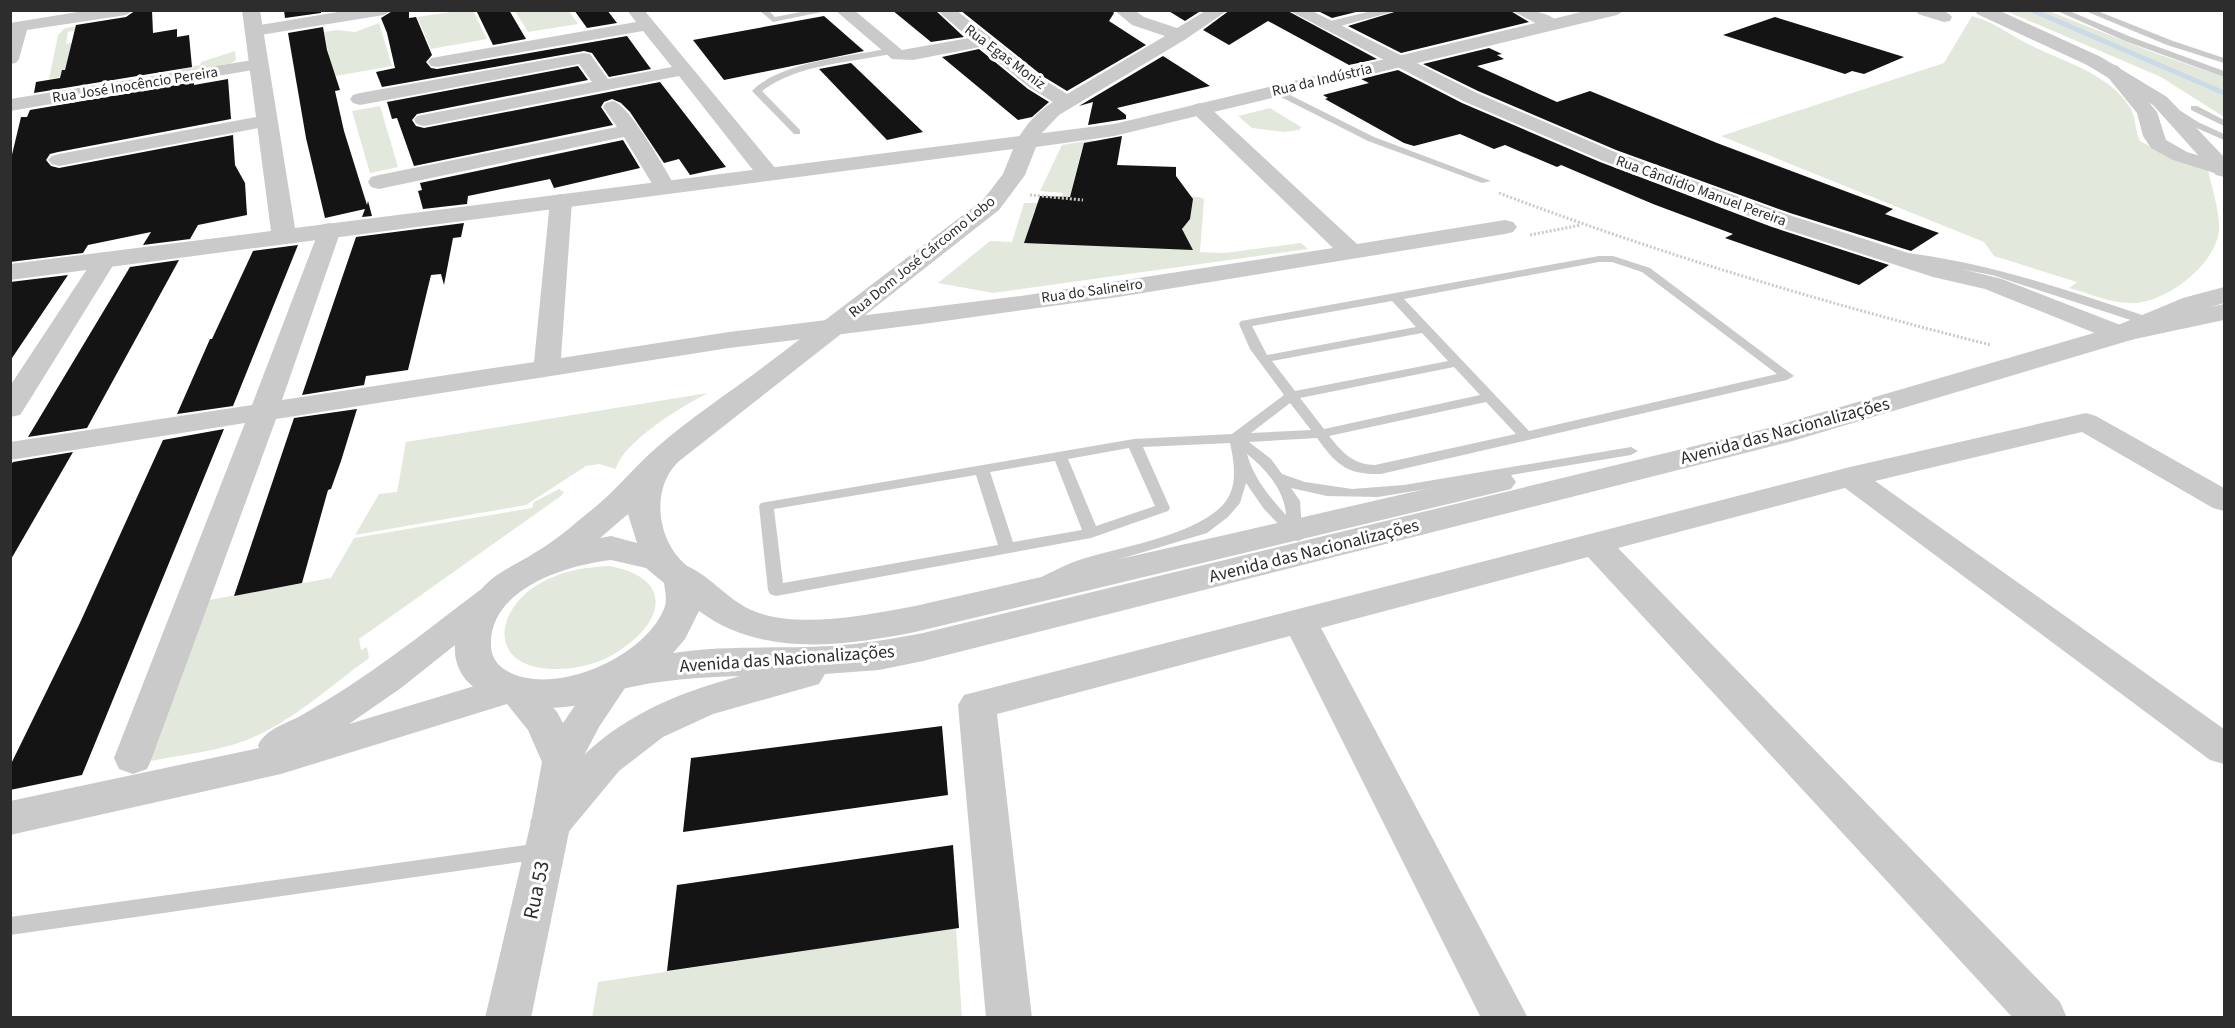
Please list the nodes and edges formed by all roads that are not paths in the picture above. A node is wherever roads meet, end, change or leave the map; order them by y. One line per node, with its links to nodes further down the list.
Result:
1 (126, 10): 22 (street)
2 (384, 10): 23 (street)
3 (763, 10): 18 (lane)
4 (827, 10): 18 (lane)
5 (843, 10): 28 (street)
6 (945, 10): 27 (street, Rua Egas Moniz)
7 (1122, 10): 26 (street)
8 (1220, 10): 26 (street, Rua Dom José Cárcomo Lobo)
9 (1296, 10): 25 (street, Rua Cândidio Manuel Pereira)
10 (1393, 10): 25 (street)
11 (1519, 10): 24 (street)
12 (1617, 10): 24 (street, Rua da Indústria)
13 (1924, 10): 20 (street)
14 (1972, 10): 19 (lane)
15 (2059, 10): 37 (lane)
16 (2075, 10): 34 (lane)
17 (2087, 10): 30 (lane)
18 (808, 12)
19 (1993, 12): 36 (street); 44 (street)
20 (1944, 17)
21 (641, 18): 31 (street); 35 (street)
22 (13, 20): 29 (street)
23 (252, 21): 33 (street)
24 (1551, 24): 32 (street, Rua da Indústria)
25 (1326, 26): 32 (street, Rua Cândidio Manuel Pereira)
26 (1180, 35): 41 (street, Rua Dom José Cárcomo Lobo)
27 (982, 41): 28 (street); 41 (street, Rua Egas Moniz)
28 (892, 51): 50 (lane)
29 (10, 59)
30 (2224, 61)
31 (437, 62)
32 (1398, 62): 39 (street, Rua da Indústria); 67 (street, Rua Cândidio Manuel Pereira)
33 (259, 64): 42 (street, Rua José Inocêncio Pereira); 47 (street)
34 (2224, 67)
35 (684, 70): 38 (street); 55 (street)
36 (2111, 70): 51 (street); 54 (street)
37 (2224, 74)
38 (604, 86): 40 (street); 46 (street)
39 (1276, 91): 45 (street, Rua da Indústria); 56 (lane)
40 (360, 99)
41 (1066, 102): 52 (street, Rua Dom José Cárcomo Lobo)
42 (10, 105)
43 (613, 108): 49 (street)
44 (2194, 108): 48 (lane); 51 (street)
45 (1200, 109): 52 (street, Rua da Indústria); 63 (street)
46 (424, 120)
47 (267, 121): 53 (street); 62 (street)
48 (2224, 123)
49 (630, 130): 57 (street); 58 (street)
50 (797, 132)
51 (2221, 139): 54 (street)
52 (1027, 141): 55 (street, Rua da Indústria); 73 (street, Rua Dom José Cárcomo Lobo)
53 (59, 160)
54 (2224, 170)
55 (768, 174): 58 (street, Rua da Indústria)
56 (1486, 181)
57 (379, 182)
58 (664, 187): 59 (street, Rua da Indústria)
59 (561, 201): 61 (street, Rua da Indústria); 78 (street)
60 (1505, 227): 63 (street, Rua do Salineiro)
61 (329, 230): 62 (street, Rua da Indústria); 83 (street)
62 (284, 236): 64 (street, Rua da Indústria)
63 (1352, 253): 73 (street, Rua do Salineiro)
64 (105, 259): 65 (street, Rua da Indústria); 82 (street)
65 (10, 272)
66 (2224, 273): 70 (street, Avenida das Nacionalizações)
67 (1998, 279): 72 (lane); 75 (street, Rua Cândidio Manuel Pereira)
68 (2224, 295): 70 (street, Avenida das Nacionalizações)
69 (1395, 297): 74 (lane); 76 (lane); 85 (lane)
70 (2192, 304): 72 (street, Avenida das Nacionalizações)
71 (2224, 312): 75 (street)
72 (2150, 322): 75 (street, Avenida das Nacionalizações)
73 (833, 329): 78 (street, Rua do Salineiro); 90 (street, Rua Dom José Cárcomo Lobo)
74 (1425, 329): 76 (lane); 77 (lane)
75 (2121, 334): 79 (street, Avenida das Nacionalizações)
76 (1264, 359): 80 (lane)
77 (1457, 363): 80 (lane); 81 (lane)
78 (547, 369): 83 (street, Rua do Salineiro)
79 (1997, 371): 89 (street, Avenida das Nacionalizações); 98 (street, Avenida das Nacionalizações)
80 (1291, 396): 84 (lane); 86 (lane)
81 (1490, 398): 84 (lane); 85 (lane)
82 (10, 409)
83 (264, 412): 88 (street, Rua do Salineiro); 110 (street)
84 (1319, 434): 85 (lane); 86 (lane)
85 (1524, 434)
86 (1236, 438): 87 (lane); 92 (lane); 94 (lane)
87 (1134, 443): 91 (lane); 97 (lane)
88 (10, 451)
89 (1631, 451): 94 (lane); 98 (street, Avenida das Nacionalizações)
90 (667, 455): 101 (street, Rua Dom José Cárcomo Lobo); 102 (street, Rua Dom José Cárcomo Lobo)
91 (1060, 456): 93 (lane); 97 (lane)
92 (1243, 466): 98 (lane); 103 (lane)
93 (982, 470): 100 (lane); 100 (lane)
94 (1276, 477): 98 (lane)
95 (1850, 477): 96 (street); 99 (street); 109 (street)
96 (2224, 501)
97 (1091, 533): 100 (lane)
98 (1302, 541): 103 (street, Avenida das Nacionalizações); 106 (street, Avenida das Nacionalizações)
99 (1594, 544): 105 (street); 119 (street)
100 (1007, 548)
101 (548, 561): 102 (street); 104 (street)
102 (670, 568): 103 (street, Avenida das Nacionalizações); 107 (street)
103 (1012, 596)
104 (492, 598): 108 (street); 112 (street)
105 (1300, 621): 117 (street); 118 (street)
106 (879, 656): 107 (street, Avenida das Nacionalizações); 114 (street)
107 (617, 677): 108 (street); 111 (street, Rua 53)
108 (514, 690): 111 (street); 112 (street)
109 (2224, 749)
110 (133, 758)
111 (561, 762): 114 (street, Rua 53)
112 (216, 773): 113 (street)
113 (10, 818)
114 (548, 836): 115 (lane); 116 (street, Rua 53)
115 (10, 926)
116 (508, 1017)
117 (1009, 1017)
118 (1505, 1017)
119 (2044, 1017)

